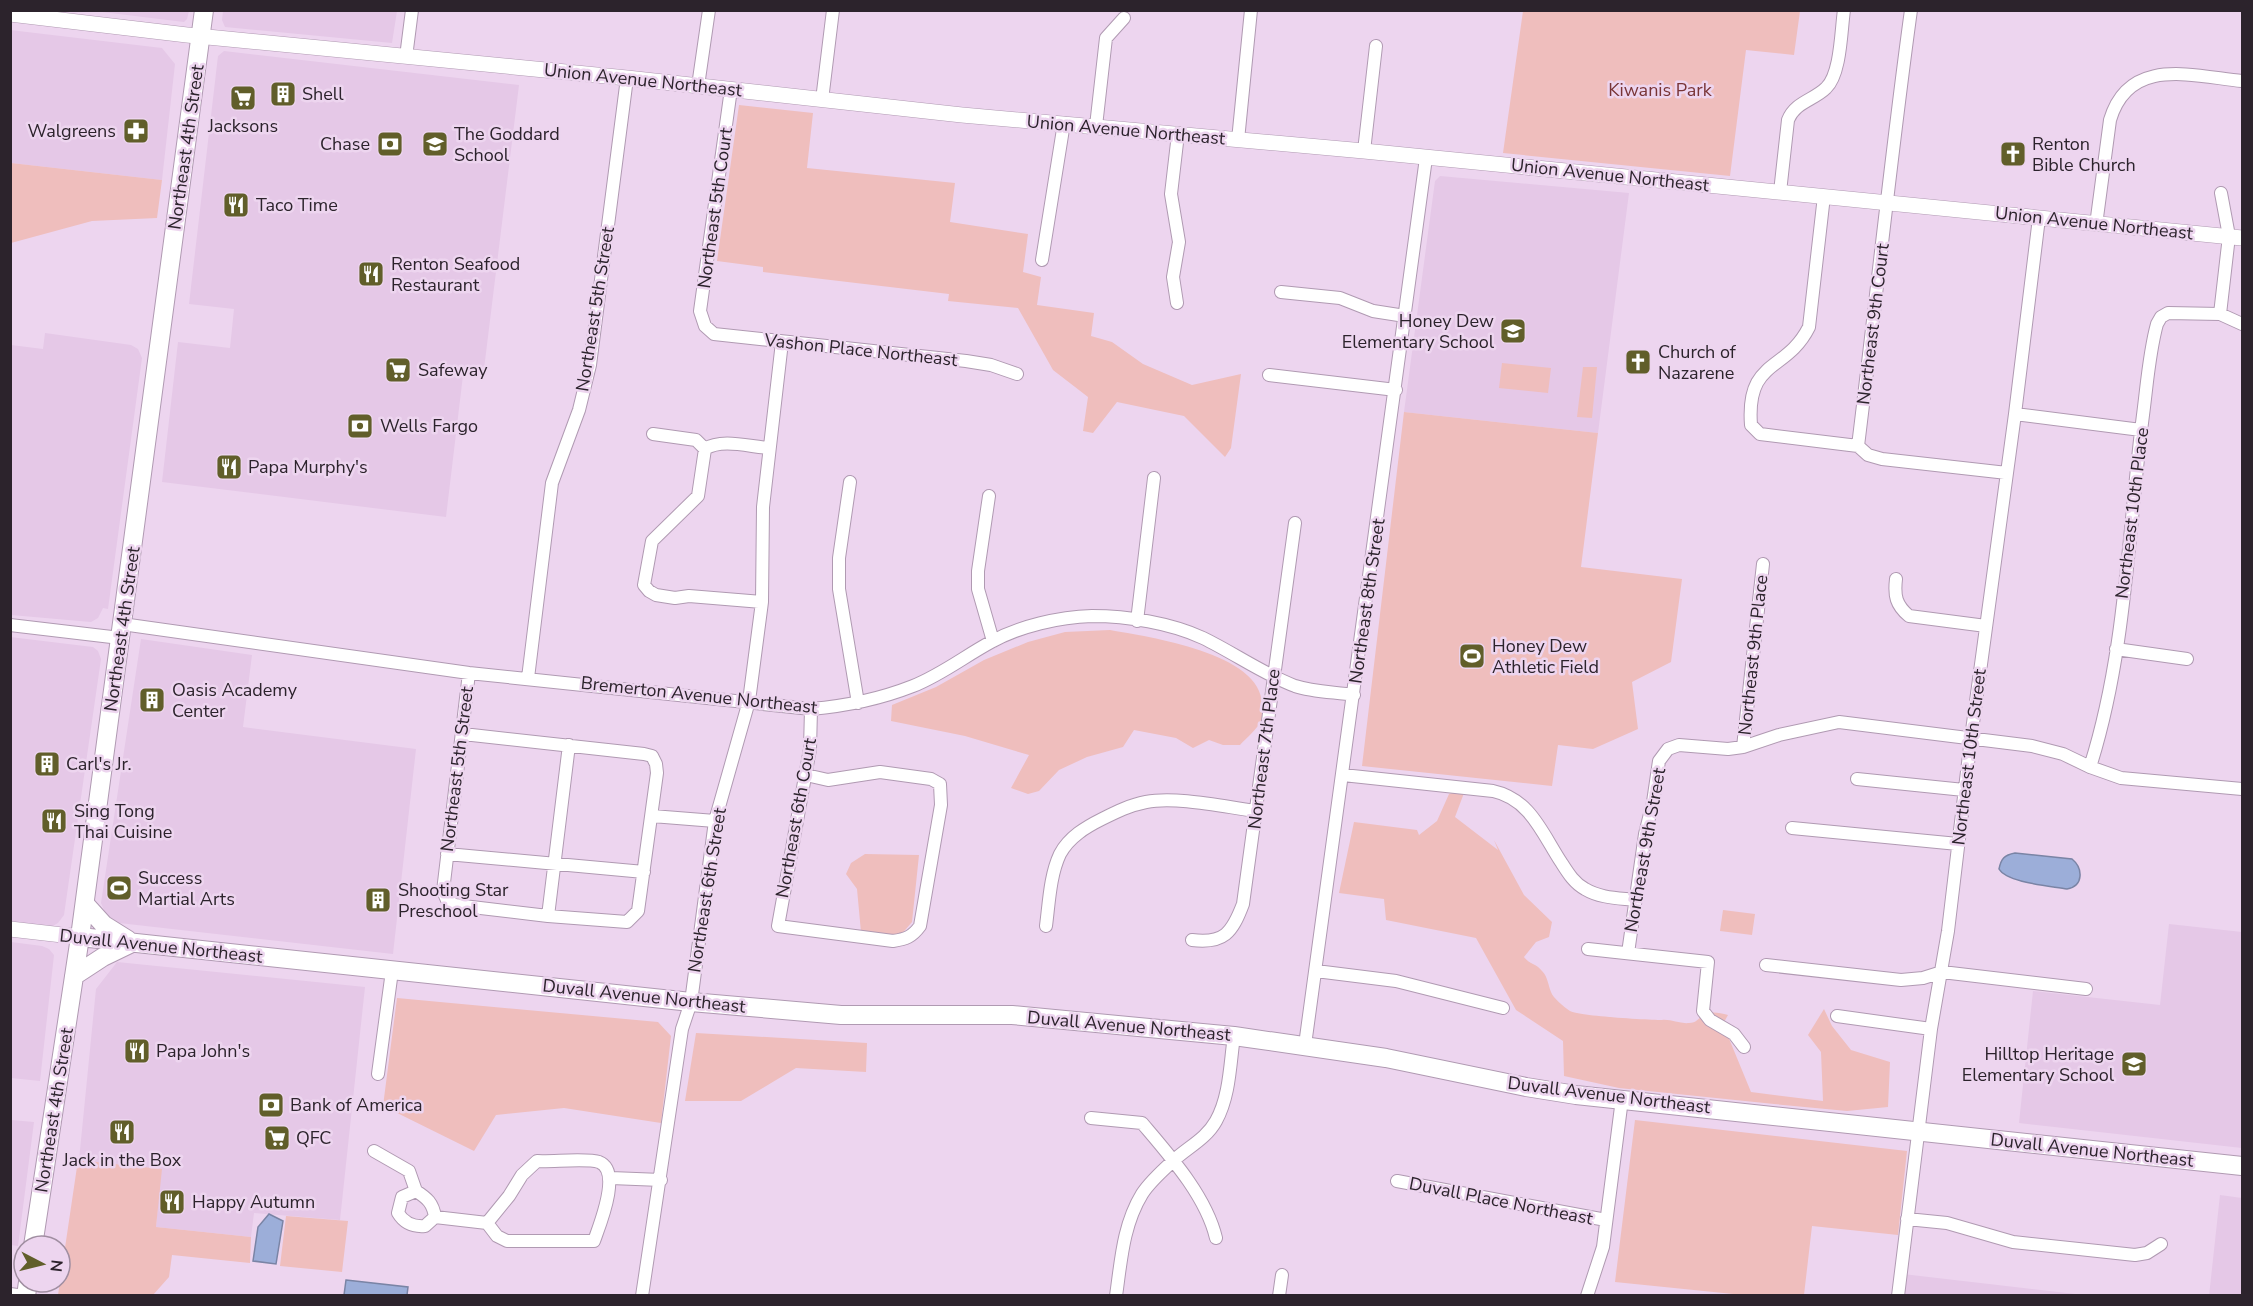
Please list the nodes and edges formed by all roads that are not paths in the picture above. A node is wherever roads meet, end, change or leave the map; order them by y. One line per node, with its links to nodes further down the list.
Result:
1 (204, 10): 10 (main road, Northeast 4th Street)
2 (412, 10): 12 (street)
3 (710, 10): 15 (street)
4 (833, 10): 17 (street)
5 (1251, 10): 21 (street)
6 (1844, 10): 24 (street)
7 (1911, 10): 27 (street)
8 (12, 13): 10 (street, Union Avenue Northeast)
9 (1124, 18): 19 (street)
10 (201, 37): 12 (street, Union Avenue Northeast); 59 (main road, Northeast 4th Street)
11 (1376, 46): 22 (street)
12 (406, 57): 13 (street, Union Avenue Northeast)
13 (627, 78): 15 (street, Union Avenue Northeast); 65 (street, Northeast 5th Street)
14 (2242, 81): 29 (street)
15 (698, 86): 16 (street, Union Avenue Northeast)
16 (731, 89): 17 (street, Union Avenue Northeast); 37 (street, Northeast 5th Court)
17 (822, 100): 18 (street, Union Avenue Northeast)
18 (1064, 123): 19 (street, Union Avenue Northeast); 31 (street)
19 (1096, 126): 20 (street, Union Avenue Northeast)
20 (1178, 134): 21 (street, Union Avenue Northeast); 33 (street)
21 (1238, 140): 22 (street, Union Avenue Northeast)
22 (1364, 151): 23 (street, Union Avenue Northeast)
23 (1426, 158): 24 (street, Union Avenue Northeast); 35 (street, Northeast 8th Street)
24 (1780, 192): 26 (street, Union Avenue Northeast)
25 (2221, 193): 30 (street)
26 (1824, 196): 27 (street, Union Avenue Northeast); 45 (street)
27 (1888, 201): 28 (street, Union Avenue Northeast); 45 (street, Northeast 9th Court)
28 (2039, 218): 29 (street, Union Avenue Northeast); 42 (street, Northeast 10th Street)
29 (2096, 225): 30 (street, Union Avenue Northeast)
30 (2236, 237): 34 (street)
31 (1042, 260)
32 (1281, 292): 35 (street)
33 (1177, 303)
34 (2220, 314): 36 (street); 43 (street, Northeast 10th Place)
35 (1405, 316): 41 (street, Northeast 8th Street)
36 (2242, 324)
37 (705, 326): 38 (street, Vashon Place Northeast)
38 (782, 342): 39 (street, Vashon Place Northeast); 46 (street, Northeast 6th Street)
39 (1017, 374)
40 (1269, 375): 41 (street)
41 (1396, 390): 66 (street, Northeast 8th Street)
42 (2015, 414): 43 (street); 48 (street, Northeast 10th Street)
43 (2141, 430): 61 (street, Northeast 10th Place)
44 (653, 434): 47 (street)
45 (1858, 446): 48 (street)
46 (769, 448): 47 (street); 55 (street, Northeast 6th Street)
47 (705, 449): 55 (street)
48 (2007, 473): 58 (street, Northeast 10th Street)
49 (1154, 478): 56 (street)
50 (850, 482): 68 (street)
51 (989, 496): 60 (street)
52 (1295, 523): 64 (street, Northeast 7th Place)
53 (1763, 564): 73 (street, Northeast 9th Place)
54 (1896, 579): 58 (street)
55 (762, 602): 67 (street, Northeast 6th Street)
56 (1137, 621): 60 (street, Bremerton Avenue Northeast); 64 (street, Bremerton Avenue Northeast)
57 (10, 626): 59 (street, Bremerton Avenue Northeast)
58 (1986, 626): 71 (street, Northeast 10th Street)
59 (121, 631): 63 (street, Bremerton Avenue Northeast); 89 (main road, Northeast 4th Street)
60 (993, 641): 68 (street, Bremerton Avenue Northeast)
61 (2116, 649): 62 (street); 74 (street, Northeast 10th Place)
62 (2187, 659)
63 (469, 673): 65 (street, Bremerton Avenue Northeast); 70 (street, Northeast 5th Street)
64 (1274, 677): 66 (street, Bremerton Avenue Northeast); 80 (street, Northeast 7th Place)
65 (528, 678): 67 (street, Bremerton Avenue Northeast)
66 (1354, 695): 76 (street, Northeast 8th Street)
67 (749, 701): 69 (street, Bremerton Avenue Northeast); 82 (street, Northeast 6th Street)
68 (858, 703): 69 (street, Bremerton Avenue Northeast)
69 (811, 709): 75 (street, Northeast 6th Court)
70 (463, 734): 72 (street); 85 (street, Northeast 5th Street)
71 (1971, 738): 73 (street); 74 (street); 79 (street, Northeast 10th Street)
72 (569, 745): 81 (street); 86 (street)
73 (1743, 747): 88 (street, Northeast 9th Street)
74 (2090, 767): 78 (street)
75 (806, 775): 75 (street, Northeast 6th Court)
76 (1343, 775): 88 (street); 99 (street, Northeast 8th Street)
77 (1857, 778): 79 (street)
78 (2242, 789)
79 (1964, 790): 84 (street, Northeast 10th Street)
80 (1256, 811): 91 (street); 94 (street, Northeast 7th Place)
81 (652, 816): 82 (street); 87 (street)
82 (715, 821): 104 (street, Northeast 6th Street)
83 (1792, 828): 84 (street)
84 (1958, 844): 101 (street, Northeast 10th Street)
85 (447, 854): 86 (street); 90 (street, Northeast 5th Street)
86 (554, 864): 87 (street); 90 (street)
87 (644, 872): 90 (street)
88 (1635, 900): 97 (street, Northeast 9th Street)
89 (85, 904): 93 (main road, Northeast 4th Street); 95 (main road)
90 (548, 916)
91 (1046, 926)
92 (10, 929): 93 (street, Duvall Avenue Northeast)
93 (80, 937): 95 (main road, Duvall Avenue Northeast); 102 (main road, Northeast 4th Street)
94 (1192, 940)
95 (132, 943): 100 (main road, Duvall Avenue Northeast); 102 (main road)
96 (1588, 949): 97 (street)
97 (1628, 953): 110 (street)
98 (1766, 965): 101 (street)
99 (1316, 970): 105 (street); 109 (street, Northeast 8th Street)
100 (392, 971): 104 (main road, Duvall Avenue Northeast); 111 (street)
101 (1942, 972): 103 (street); 107 (street, Northeast 10th Street)
102 (74, 976): 126 (main road, Northeast 4th Street)
103 (2086, 989)
104 (691, 1002): 108 (main road, Duvall Avenue Northeast); 119 (street, Northeast 6th Street)
105 (1503, 1008)
106 (1837, 1016): 107 (street)
107 (1931, 1029): 114 (street, Northeast 10th Street)
108 (1234, 1036): 109 (main road, Duvall Avenue Northeast); 116 (street)
109 (1305, 1044): 112 (main road, Duvall Avenue Northeast)
110 (1744, 1047)
111 (378, 1074)
112 (1622, 1099): 114 (main road, Duvall Avenue Northeast); 123 (street)
113 (1091, 1118): 116 (street)
114 (1918, 1131): 117 (main road, Duvall Avenue Northeast); 124 (street, Northeast 10th Street)
115 (374, 1151): 121 (street)
116 (1174, 1160): 127 (street); 133 (street)
117 (2242, 1166)
118 (611, 1178): 119 (street); 125 (street); 125 (street)
119 (661, 1180): 132 (street, Northeast 6th Street)
120 (1397, 1181): 123 (street, Duvall Place Northeast)
121 (416, 1191): 122 (street); 122 (street)
122 (435, 1217): 125 (street)
123 (1606, 1220): 135 (street)
124 (1908, 1220): 128 (street); 136 (street, Northeast 10th Street)
125 (487, 1223)
126 (35, 1234)
127 (1216, 1238)
128 (2161, 1244)
129 (1282, 1275): 134 (street)
130 (10, 1294): 131 (street)
131 (25, 1296)
132 (642, 1296)
133 (1116, 1296)
134 (1279, 1296)
135 (1587, 1296)
136 (1898, 1296)

